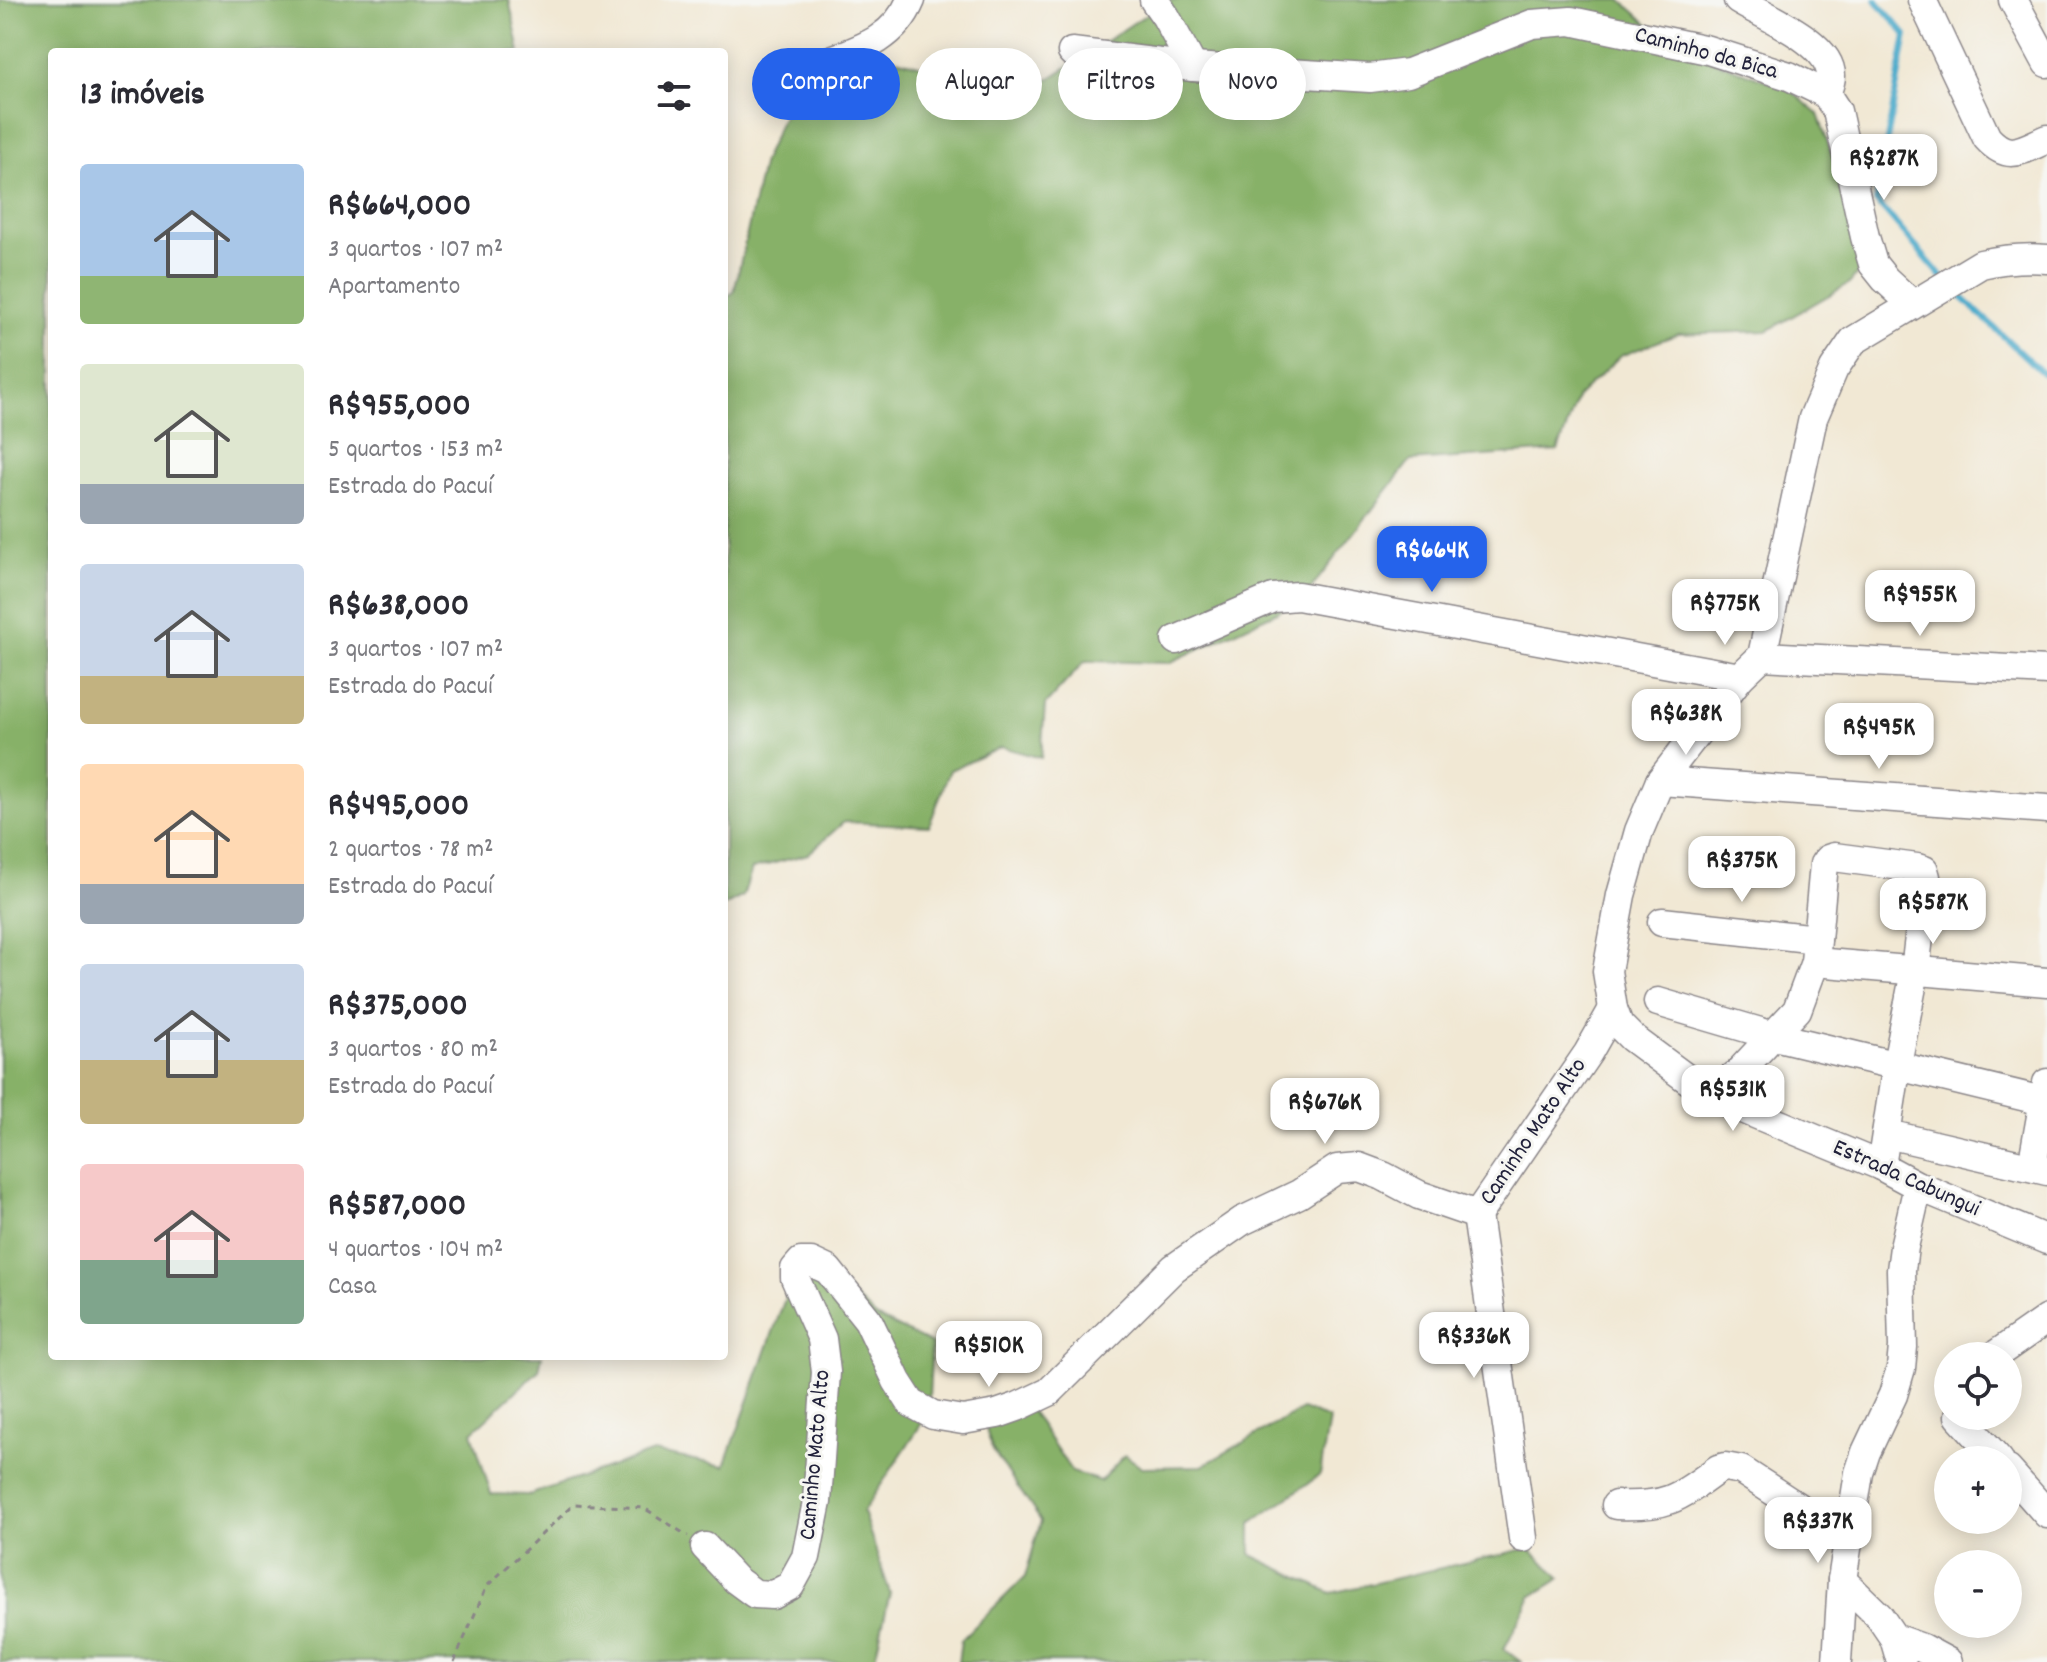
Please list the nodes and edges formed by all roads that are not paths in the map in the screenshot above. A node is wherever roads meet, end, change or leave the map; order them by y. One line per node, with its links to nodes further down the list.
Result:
1 (911, 0): 6 (street)
2 (1154, 0): 9 (street)
3 (1738, 0): 10 (street)
4 (1922, 0): 11 (street)
5 (2013, 0): 7 (street)
6 (859, 48)
7 (2047, 63)
8 (1183, 66): 9 (street, Caminho da Bica)
9 (1193, 67): 10 (street, Caminho da Bica)
10 (1826, 94): 13 (street)
11 (2047, 139)
12 (2047, 259): 13 (street)
13 (1915, 302): 15 (street)
14 (1176, 640): 17 (street)
15 (1762, 656): 16 (street); 17 (street)
16 (2047, 671)
17 (1740, 677): 18 (street)
18 (1660, 781): 19 (street); 25 (street)
19 (2047, 809)
20 (1662, 922): 21 (street)
21 (1816, 950): 22 (street); 22 (street); 26 (street)
22 (1915, 971): 23 (street); 27 (street)
23 (2047, 982)
24 (1658, 1002): 26 (street)
25 (1613, 1009): 28 (street, Estrada Cabungui); 34 (street, Caminho Mato Alto)
26 (1774, 1036): 27 (street); 28 (street)
27 (1897, 1064): 29 (street); 30 (street)
28 (1709, 1095): 31 (street, Estrada Cabungui)
29 (2046, 1095): 32 (street)
30 (1887, 1134): 31 (street); 32 (street)
31 (1881, 1166): 33 (street, Estrada Cabungui)
32 (2040, 1169)
33 (1918, 1186): 35 (street, Estrada Cabungui); 44 (street)
34 (1477, 1215): 43 (street); 45 (street, Caminho Mato Alto)
35 (2047, 1240)
36 (2047, 1319): 37 (street)
37 (2014, 1342)
38 (1972, 1430): 39 (street)
39 (1986, 1446)
40 (2022, 1486): 42 (street)
41 (1616, 1505): 44 (street)
42 (2047, 1514)
43 (1523, 1538)
44 (1847, 1539): 46 (street)
45 (705, 1547)
46 (1842, 1580): 47 (street); 48 (street)
47 (1898, 1650): 49 (street)
48 (1837, 1662)
49 (1948, 1662)

